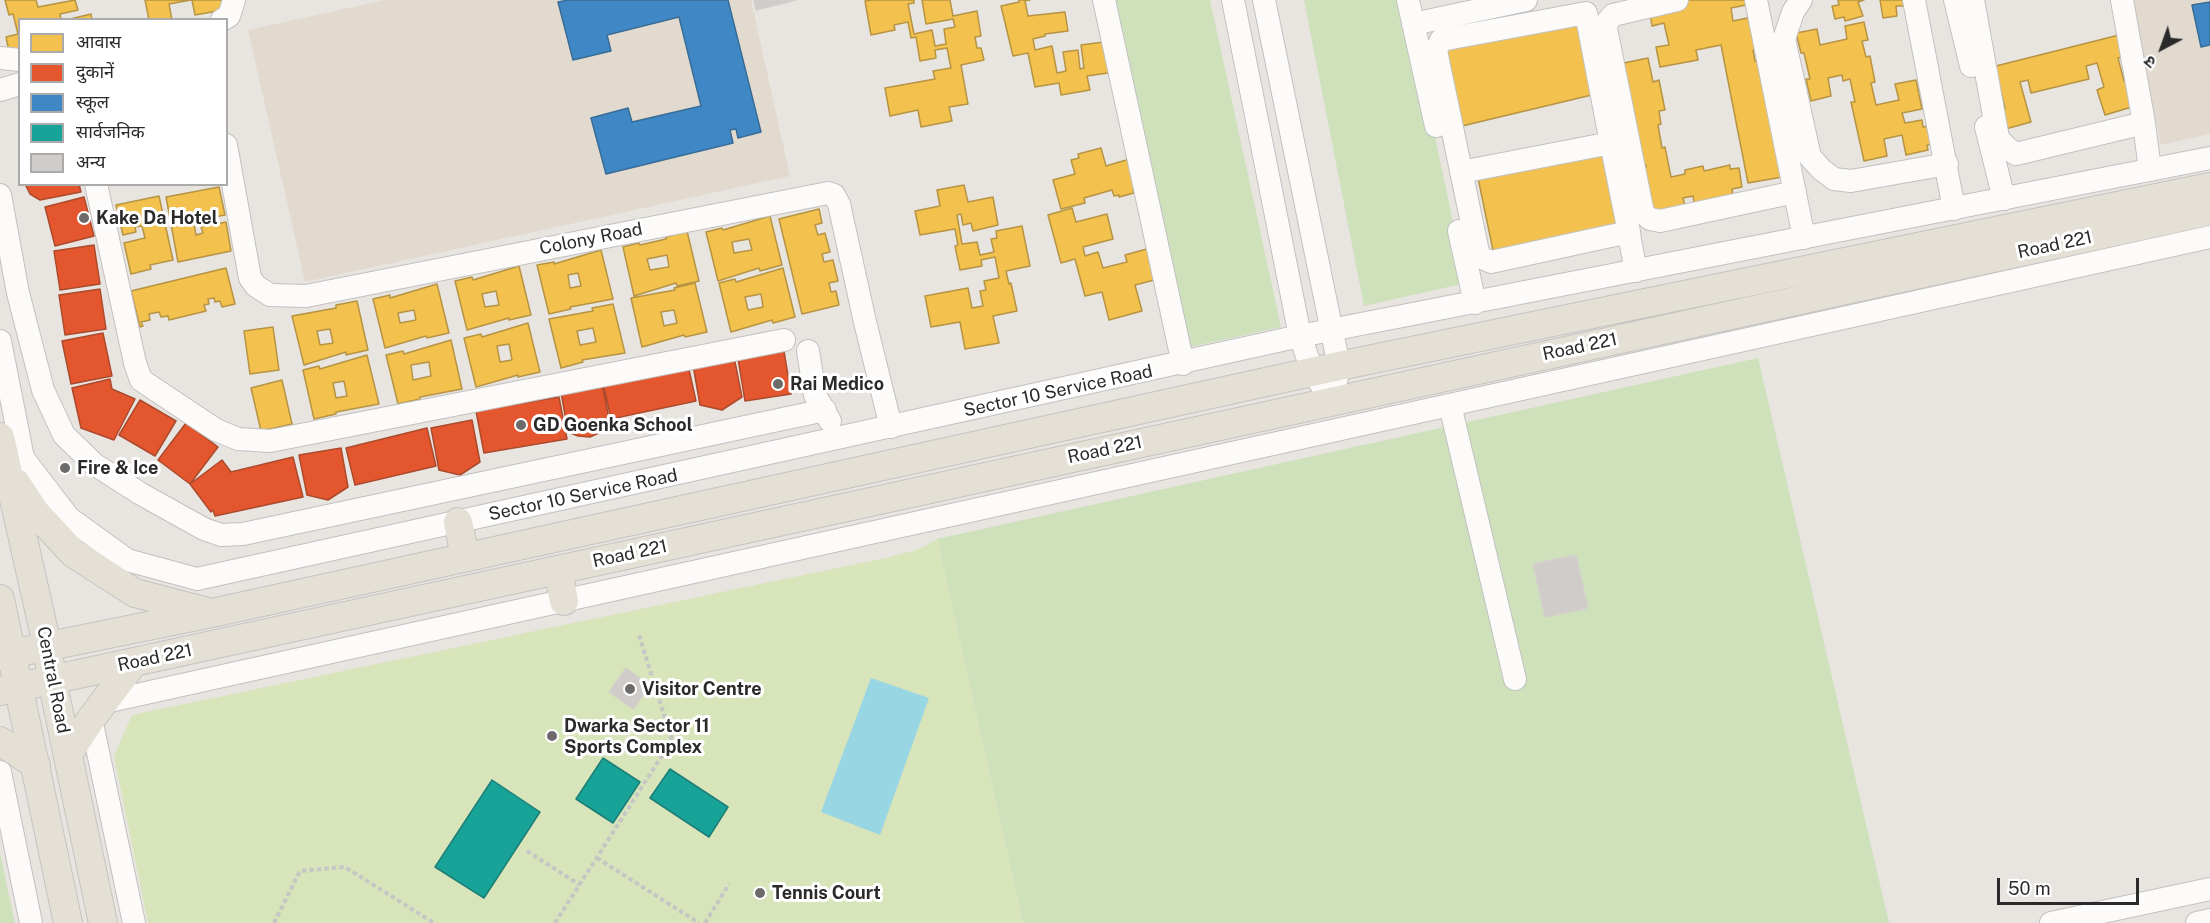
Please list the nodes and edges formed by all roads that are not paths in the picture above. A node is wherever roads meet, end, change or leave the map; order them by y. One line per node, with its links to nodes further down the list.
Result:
1 (234, 0): 15 (street)
2 (1104, 0): 45 (street)
3 (1233, 0): 41 (street)
4 (1264, 0): 40 (street)
5 (1408, 0): 16 (street)
6 (1526, 0): 16 (street)
7 (1677, 0): 30 (street)
8 (1756, 0): 30 (street)
9 (1800, 0): 25 (street)
10 (1914, 0): 25 (street)
11 (1955, 0): 32 (street)
12 (1973, 0): 21 (street)
13 (2122, 0): 21 (street)
14 (1584, 7): 22 (street); 27 (street)
15 (226, 18)
16 (1413, 24): 39 (street)
17 (0, 58): 18 (street)
18 (18, 60)
19 (18, 85): 20 (street)
20 (0, 90)
21 (2145, 123): 26 (street)
22 (1611, 143): 27 (street); 35 (street)
23 (228, 157): 50 (street, Colony Road)
24 (2210, 158): 26 (street, Sector 10 Service Road)
25 (1947, 164): 33 (street)
26 (2150, 170): 32 (street, Sector 10 Service Road)
27 (1461, 171): 35 (street)
28 (96, 186): 42 (street)
29 (2210, 187): 46 (main road, Road 221)
30 (1795, 192): 37 (street)
31 (0, 195): 49 (street)
32 (2004, 199): 33 (street, Sector 10 Service Road)
33 (1954, 209): 37 (street, Sector 10 Service Road)
34 (2210, 211): 47 (main road, Road 221)
35 (1629, 231): 38 (street)
36 (2210, 237): 48 (street)
37 (1804, 238): 38 (street, Sector 10 Service Road)
38 (1636, 272): 39 (street, Sector 10 Service Road)
39 (1475, 303): 40 (street, Sector 10 Service Road)
40 (1332, 330): 41 (street, Sector 10 Service Road); 46 (street)
41 (1300, 336): 45 (street, Sector 10 Service Road); 46 (street)
42 (784, 340)
43 (0, 341): 54 (street, Sector 10 Service Road)
44 (808, 351): 49 (street)
45 (1183, 364): 50 (street, Sector 10 Service Road)
46 (1326, 370): 47 (street); 55 (main road, Road 221)
47 (1332, 400): 56 (main road, Road 221)
48 (1449, 405): 58 (street); 63 (street)
49 (825, 410): 52 (street)
50 (891, 427): 52 (street, Sector 10 Service Road)
51 (0, 437): 53 (main road, Central Road)
52 (838, 439): 54 (street, Sector 10 Service Road)
53 (7, 469): 59 (main road); 60 (main road, Central Road)
54 (458, 522): 55 (main road)
55 (465, 557): 59 (main road, Road 221)
56 (558, 570): 58 (main road); 62 (main road, Road 221)
57 (0, 599): 61 (main road, Central Road)
58 (564, 601): 66 (street)
59 (212, 613): 60 (main road, Road 221)
60 (47, 645): 61 (main road, Road 221); 64 (main road, Central Road)
61 (6, 654): 65 (main road, Central Road)
62 (134, 662): 64 (main road, Road 221); 66 (main road)
63 (1515, 679)
64 (52, 680): 65 (main road, Road 221); 68 (main road, Central Road)
65 (10, 689): 69 (main road, Central Road)
66 (98, 711): 68 (main road); 76 (street)
67 (0, 741): 69 (main road)
68 (68, 754): 75 (main road, Central Road)
69 (36, 765): 74 (main road, Central Road)
70 (0, 772): 73 (street)
71 (2210, 889): 77 (street)
72 (2210, 920): 78 (street)
73 (31, 923)
74 (68, 923)
75 (103, 923)
76 (134, 923)
77 (2051, 923)
78 (2197, 923)

